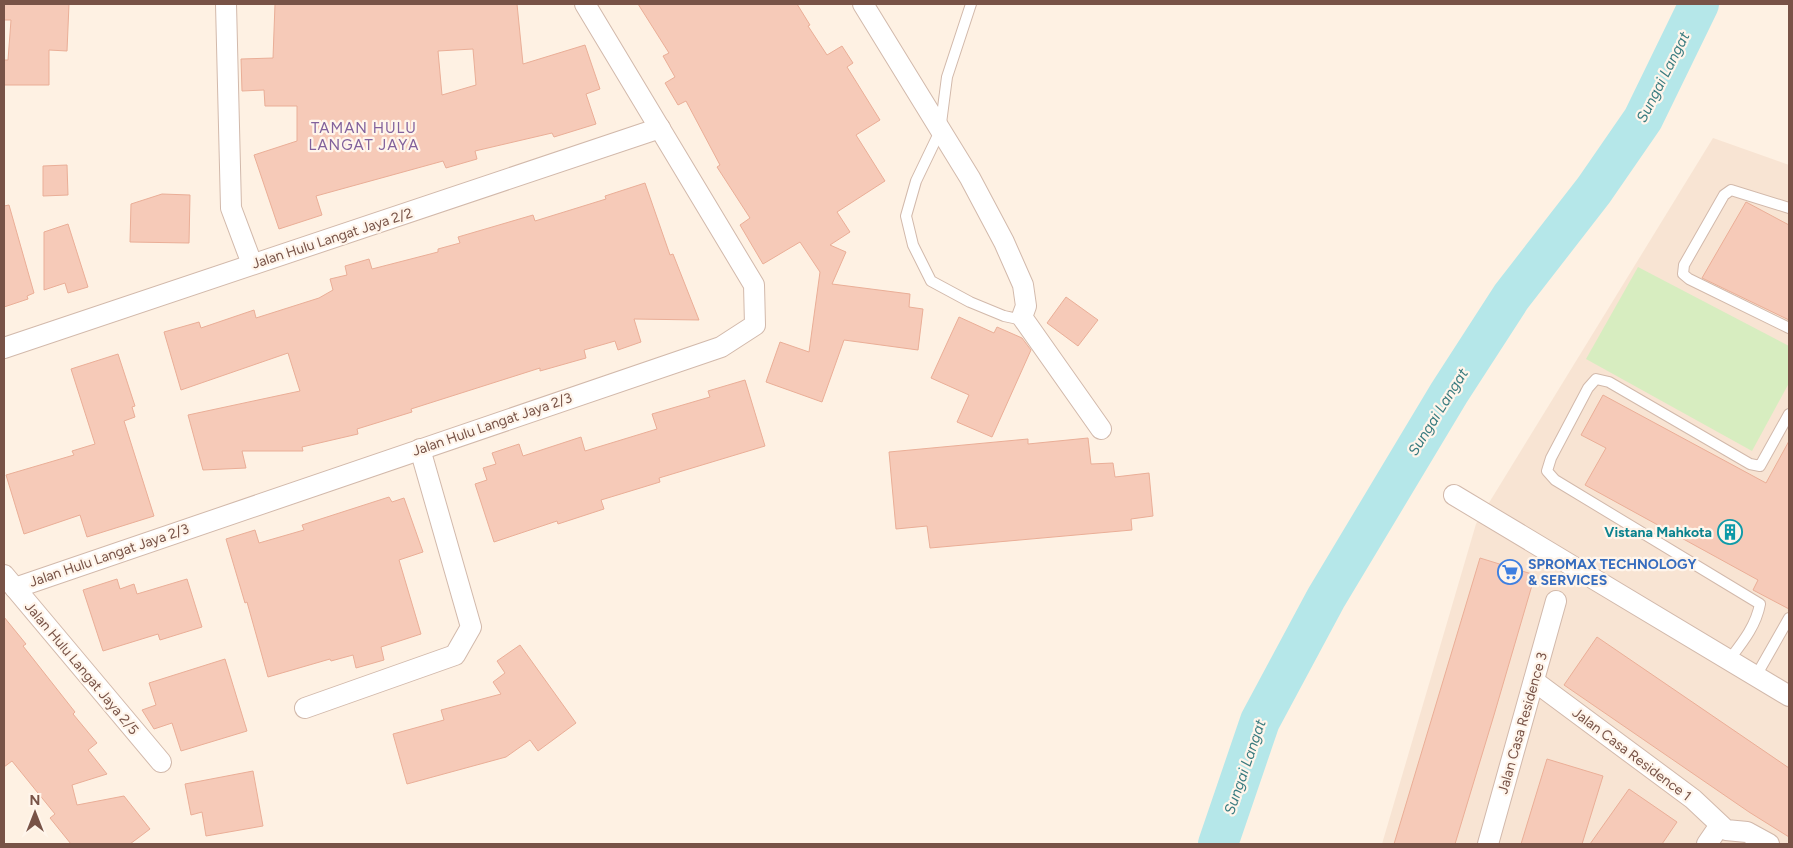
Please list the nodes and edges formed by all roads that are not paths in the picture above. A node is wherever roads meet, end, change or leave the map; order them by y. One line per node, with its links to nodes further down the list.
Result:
1 (226, 4): 8 (street)
2 (585, 4): 5 (street)
3 (863, 4): 6 (street)
4 (971, 4): 6 (lane)
5 (660, 128): 8 (street, Jalan Hulu Langat Jaya 2/2); 14 (street, Jalan Hulu Langat Jaya 2/3)
6 (940, 131): 9 (street); 9 (lane)
7 (1789, 208): 10 (lane)
8 (252, 264): 11 (street, Jalan Hulu Langat Jaya 2/2)
9 (1022, 317): 13 (street)
10 (1789, 328)
11 (4, 348)
12 (1789, 414): 19 (lane)
13 (1101, 429)
14 (420, 448): 16 (street, Jalan Hulu Langat Jaya 2/3); 23 (street)
15 (1454, 495): 19 (street)
16 (9, 581): 24 (street, Jalan Hulu Langat Jaya 2/5)
17 (1556, 601): 21 (street, Jalan Casa Residence 3)
18 (1789, 618): 20 (lane)
19 (1729, 660): 20 (street)
20 (1756, 676): 22 (street)
21 (1534, 681): 25 (street, Jalan Casa Residence 1); 26 (street, Jalan Casa Residence 3)
22 (1789, 696)
23 (305, 708)
24 (161, 762)
25 (1725, 833): 27 (street); 28 (street)
26 (1488, 844)
27 (1707, 844)
28 (1769, 844)

